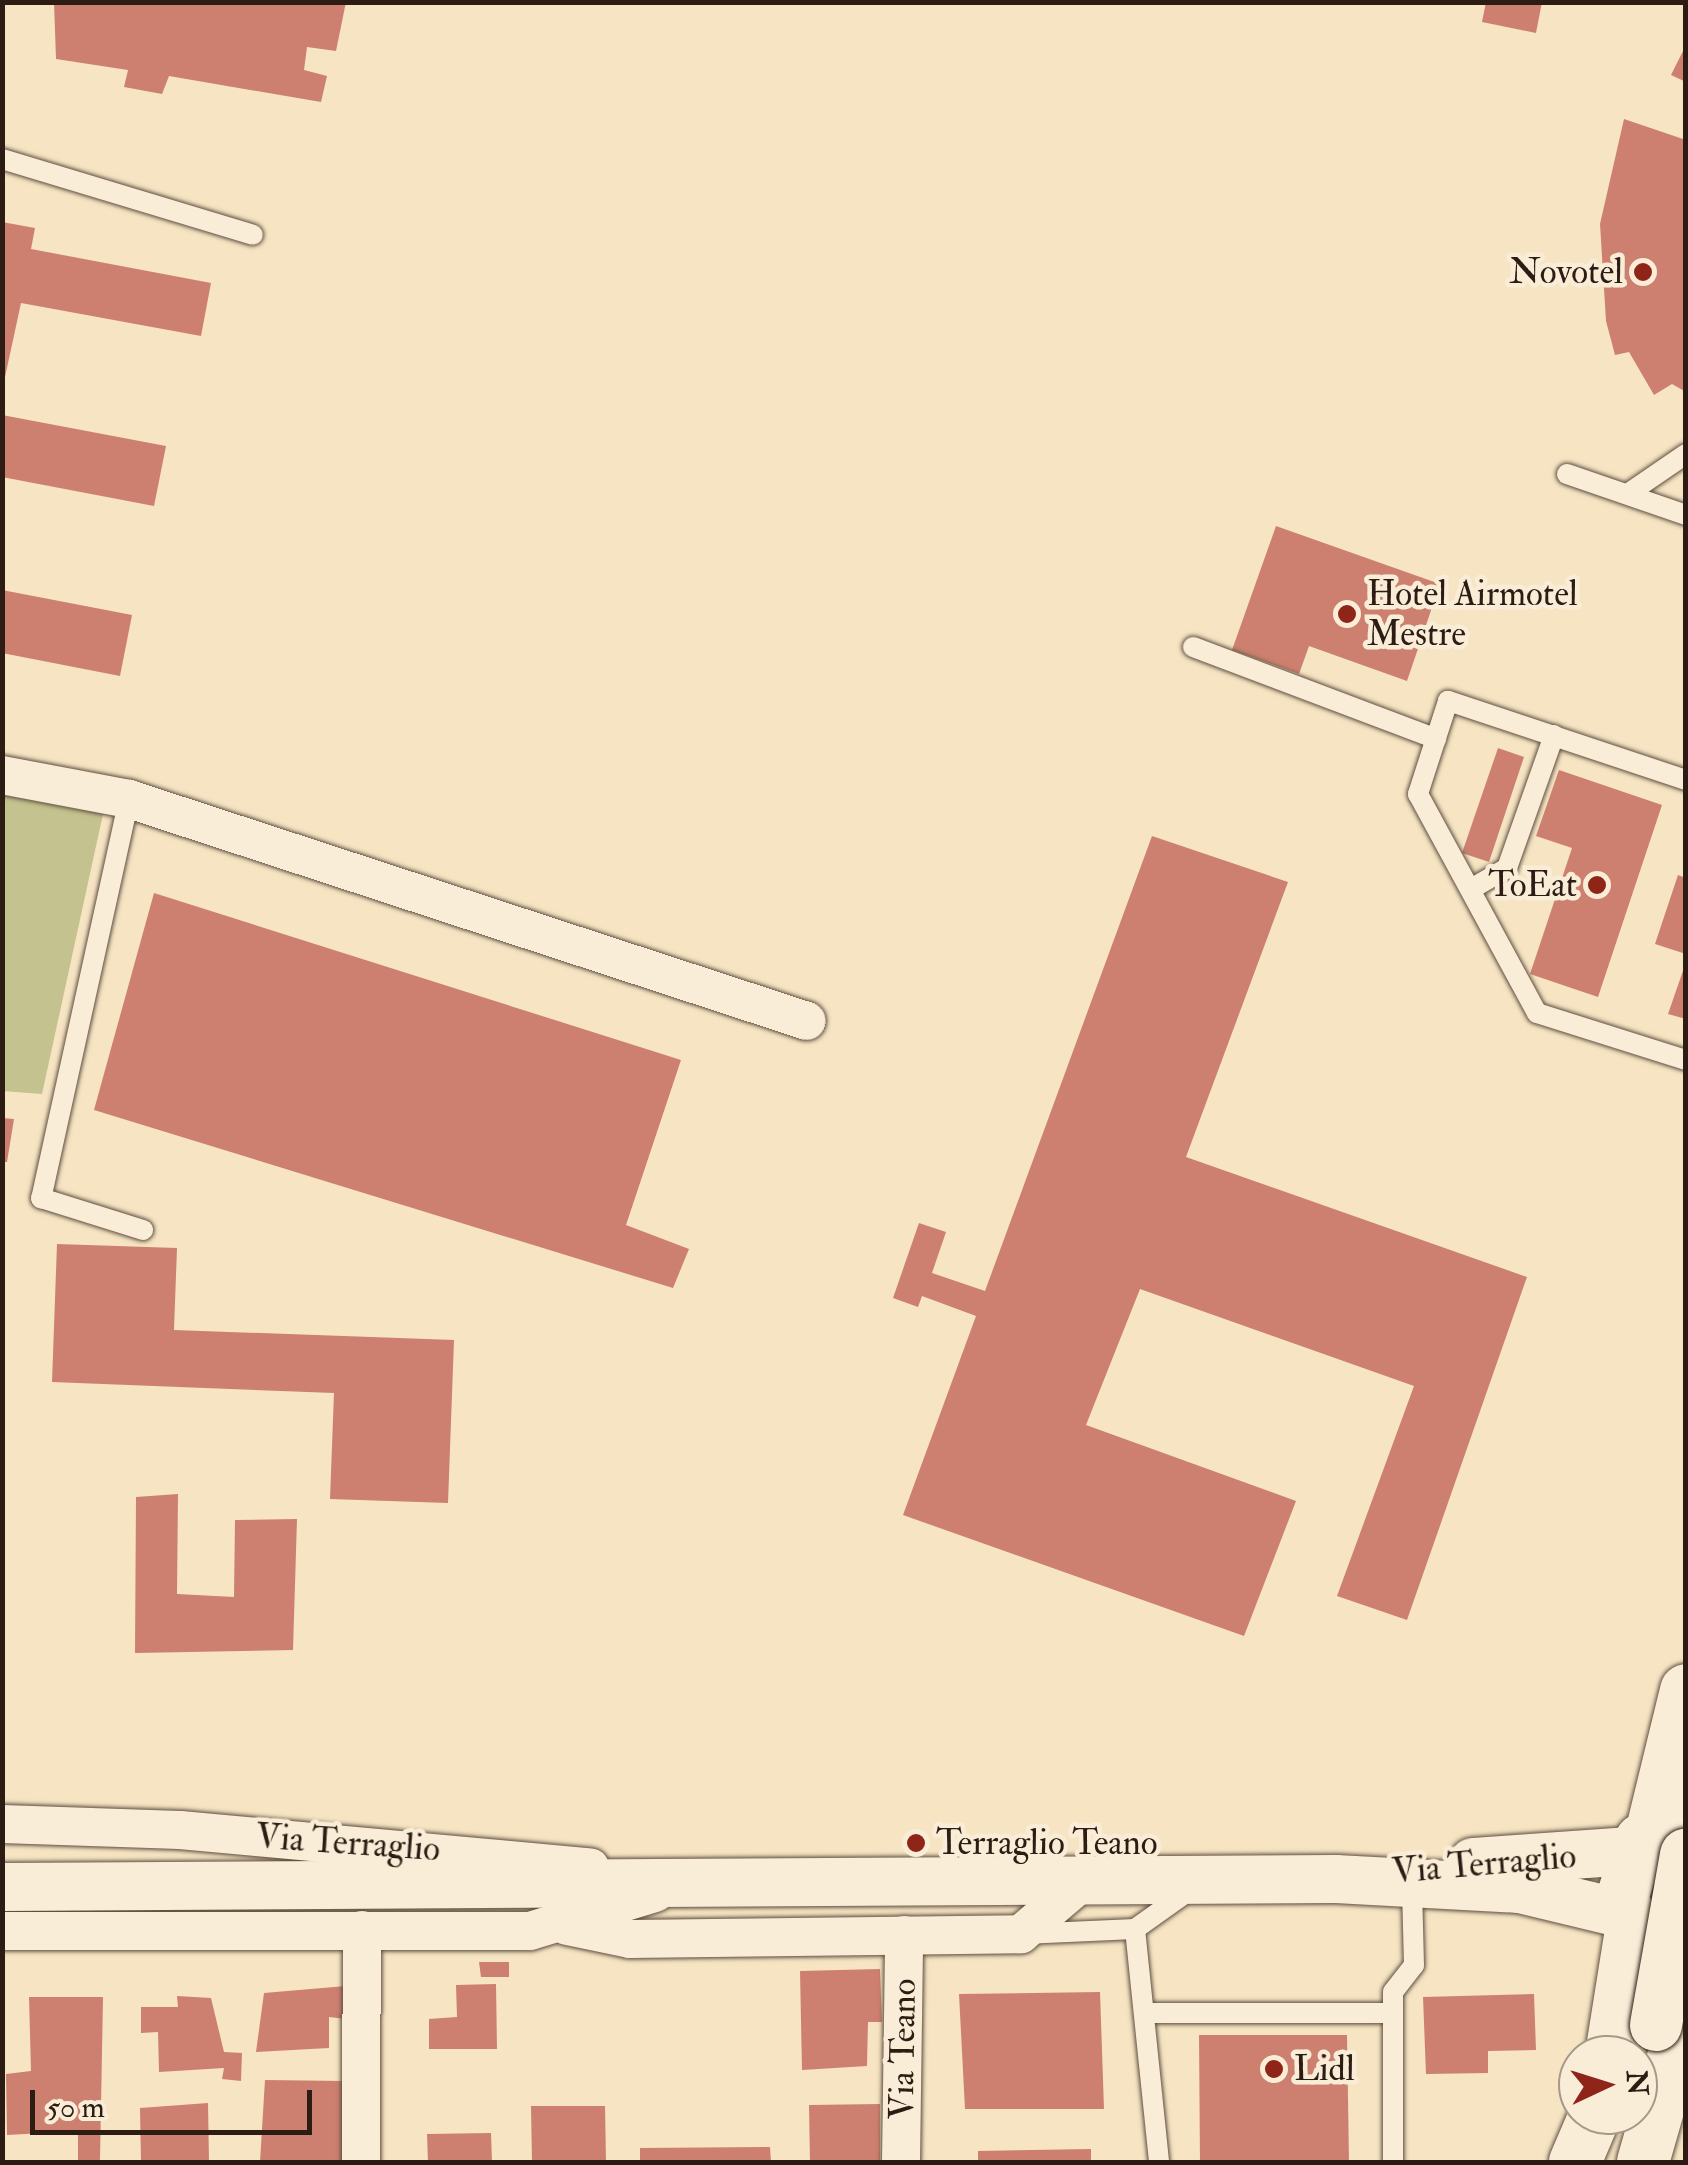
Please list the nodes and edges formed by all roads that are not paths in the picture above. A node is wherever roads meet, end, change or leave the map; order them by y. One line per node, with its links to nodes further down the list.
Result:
1 (2, 159): 2 (lane)
2 (254, 235)
3 (1686, 454): 5 (lane)
4 (1568, 474): 5 (lane)
5 (1629, 493): 6 (lane)
6 (1686, 515)
7 (1192, 648): 9 (lane)
8 (1554, 735): 9 (lane); 11 (lane); 13 (lane)
9 (1436, 739): 13 (lane)
10 (2, 775): 12 (street)
11 (1686, 780)
12 (129, 799): 14 (street); 16 (lane)
13 (1471, 889): 15 (lane)
14 (807, 1021)
15 (1686, 1060)
16 (143, 1230)
17 (1686, 1690): 19 (main road)
18 (2, 1824): 22 (street, Via Terraglio)
19 (1664, 1838): 20 (street, Via Terraglio); 26 (main road); 38 (main road, bridge)
20 (1336, 1879): 21 (street, Via Terraglio); 24 (street, Via Terraglio)
21 (1204, 1880): 23 (street, Via Terraglio); 30 (lane)
22 (691, 1882): 23 (street, Via Terraglio); 25 (street, Via Terraglio); 27 (street, Via Terraglio)
23 (1082, 1882): 31 (street)
24 (1412, 1886): 26 (street, Via Terraglio); 36 (lane)
25 (2, 1887)
26 (1628, 1922): 33 (main road); 37 (main road)
27 (566, 1926): 29 (street, Via Terraglio); 32 (street, Via Terraglio)
28 (2, 1930): 29 (street, Via Terraglio)
29 (362, 1930): 41 (street)
30 (1135, 1930): 31 (lane); 35 (lane)
31 (1021, 1934): 32 (street, Via Terraglio)
32 (904, 1936): 42 (street, Via Teano)
33 (1686, 1968)
34 (1686, 2012): 47 (main road)
35 (1146, 2013): 36 (lane); 43 (lane)
36 (1393, 2014): 44 (lane)
37 (1614, 2035)
38 (1645, 2035)
39 (1586, 2135): 45 (main road)
40 (1624, 2135): 46 (main road)
41 (361, 2162)
42 (901, 2162)
43 (1159, 2162)
44 (1393, 2162)
45 (1575, 2162)
46 (1614, 2162)
47 (1644, 2162)

